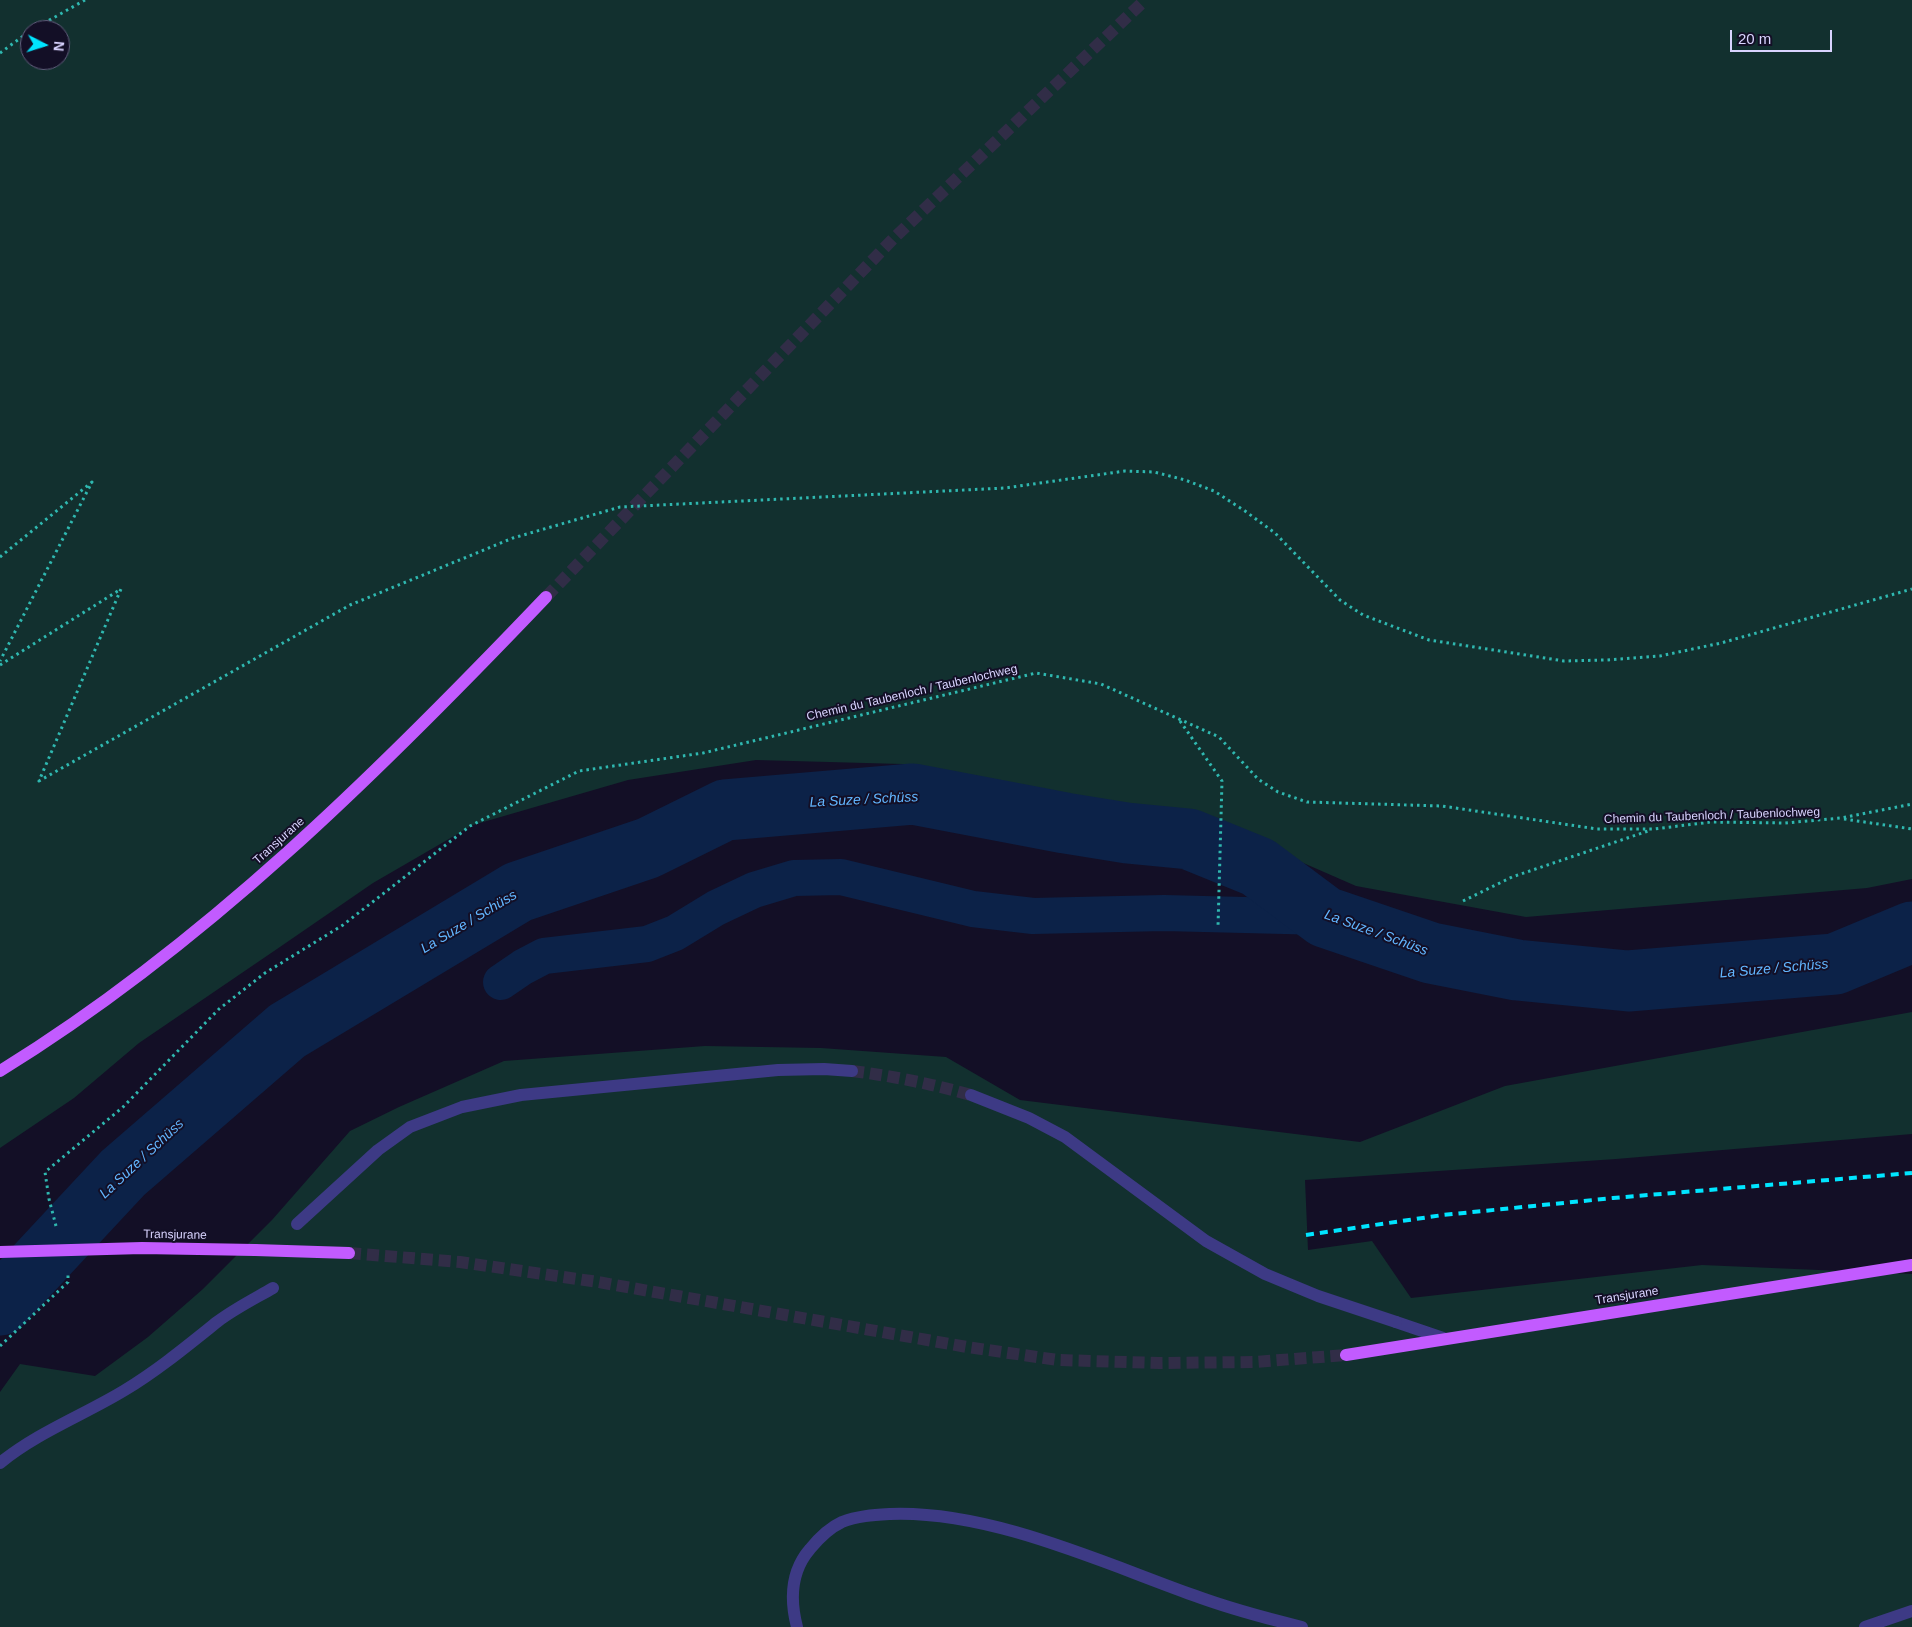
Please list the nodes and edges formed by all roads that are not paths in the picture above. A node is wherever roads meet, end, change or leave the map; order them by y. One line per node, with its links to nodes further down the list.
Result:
1 (546, 596): 2 (main road, Transjurane)
2 (0, 1070)
3 (852, 1071): 5 (street)
4 (971, 1095): 10 (street)
5 (296, 1224)
6 (0, 1252): 7 (main road, Transjurane, bridge)
7 (350, 1253)
8 (1912, 1264): 10 (main road, Transjurane)
9 (273, 1288): 12 (street)
10 (1443, 1338): 11 (main road, Transjurane)
11 (1346, 1355)
12 (0, 1463)
13 (1912, 1611): 16 (street)
14 (797, 1627): 15 (street)
15 (1302, 1627)
16 (1865, 1627)

